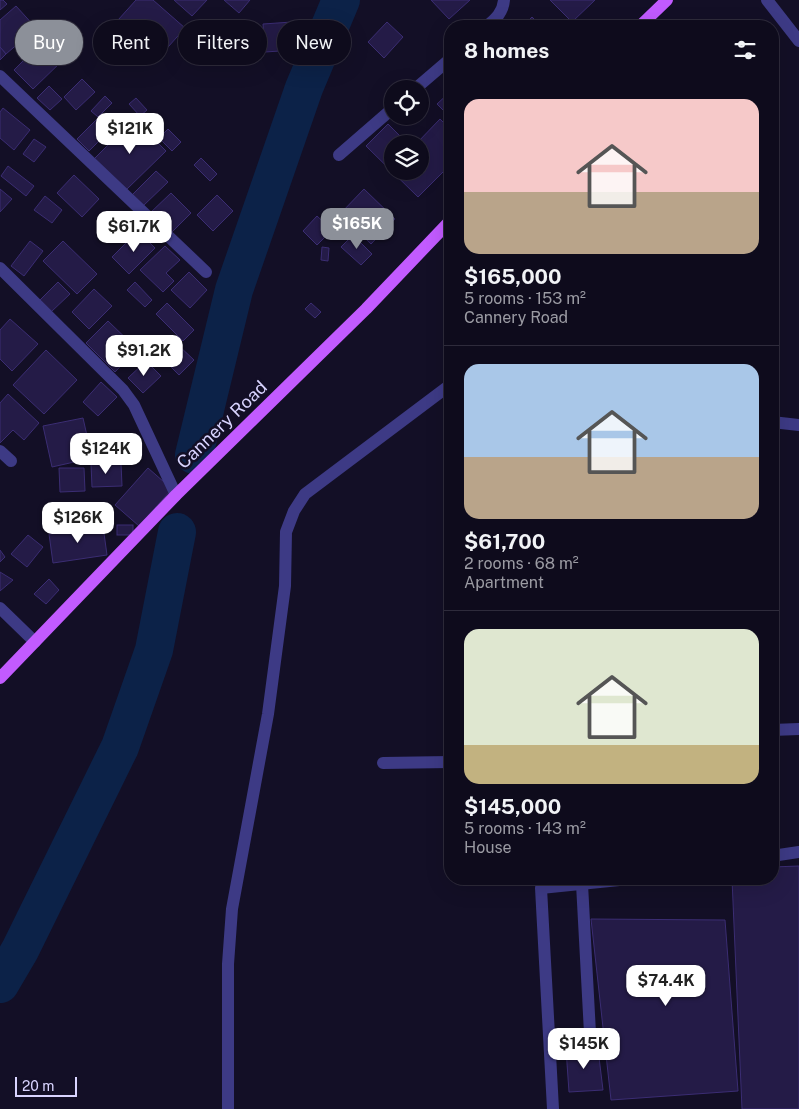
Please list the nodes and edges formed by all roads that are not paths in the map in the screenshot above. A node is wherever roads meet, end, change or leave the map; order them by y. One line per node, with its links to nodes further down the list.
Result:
1 (504, 0): 4 (street)
2 (667, 0): 5 (main road)
3 (767, 0): 6 (street)
4 (494, 20)
5 (646, 20)
6 (775, 20)
7 (779, 24): 8 (street)
8 (799, 41)
9 (444, 64): 11 (street)
10 (0, 76): 16 (street)
11 (426, 80)
12 (384, 116): 13 (street)
13 (339, 155)
14 (444, 227): 22 (main road, Cannery Road)
15 (0, 268): 22 (street)
16 (206, 272)
17 (444, 390): 35 (street)
18 (779, 423): 19 (street)
19 (799, 425)
20 (0, 450): 21 (street)
21 (11, 462)
22 (176, 495): 24 (main road, Cannery Road)
23 (0, 608): 24 (street)
24 (36, 642): 25 (main road, Cannery Road)
25 (0, 678)
26 (799, 729): 27 (street)
27 (779, 730)
28 (444, 762): 29 (street)
29 (383, 763)
30 (799, 852): 31 (street)
31 (779, 855)
32 (541, 885): 36 (street)
33 (582, 885): 34 (street)
34 (590, 1033)
35 (228, 1109)
36 (553, 1109)

